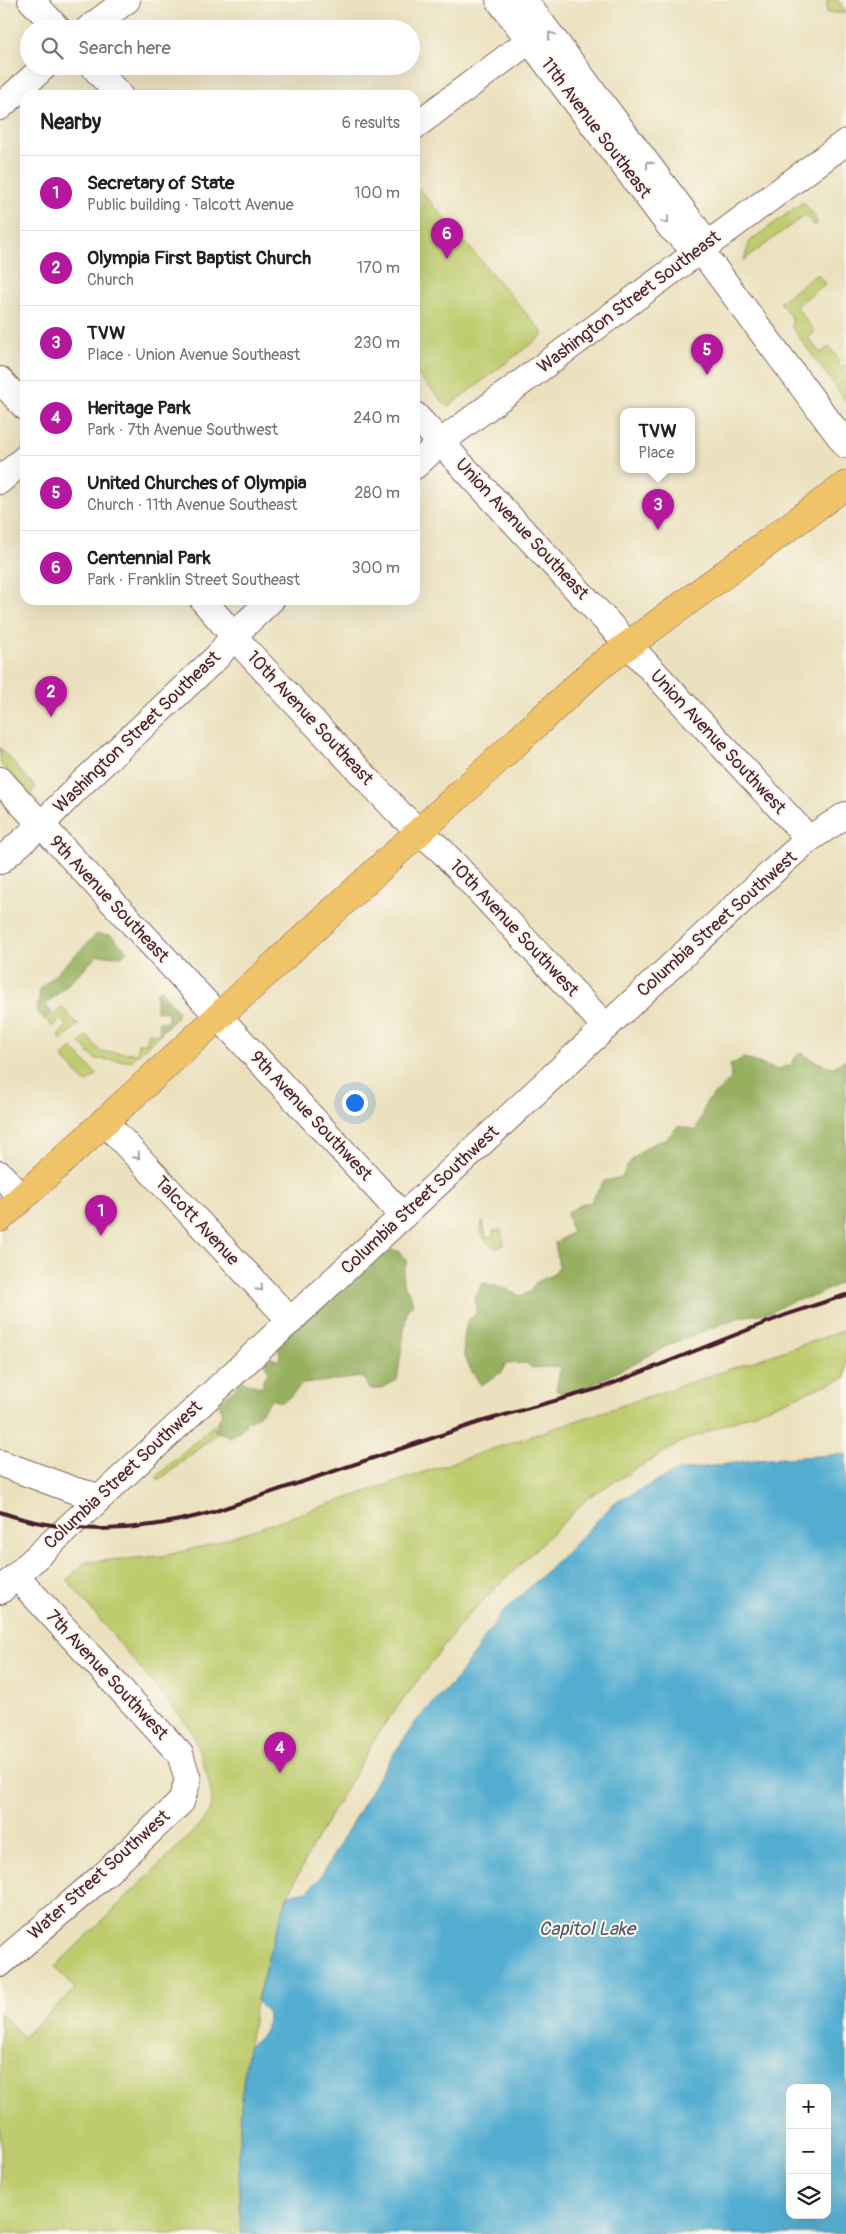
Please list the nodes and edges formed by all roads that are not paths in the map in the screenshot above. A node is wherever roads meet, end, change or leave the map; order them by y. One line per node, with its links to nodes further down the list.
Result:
1 (32, 0): 5 (street)
2 (127, 0): 6 (street)
3 (499, 0): 7 (street, 11th Avenue Southeast)
4 (524, 0): 14 (street, 11th Avenue Southeast, one-way to 4)
5 (50, 20)
6 (100, 20)
7 (530, 40): 12 (street); 14 (street, 11th Avenue Southeast, one-way to 14)
8 (35, 75): 11 (street)
9 (101, 75): 10 (street)
10 (115, 90)
11 (0, 107)
12 (420, 122)
13 (846, 142): 14 (street, Washington Street Southeast)
14 (700, 249): 18 (street, Washington Street Southeast); 19 (street, 11th Avenue Southeast)
15 (0, 380): 16 (street)
16 (20, 402)
17 (420, 420): 18 (street, Union Avenue Southeast)
18 (441, 442): 20 (street, Washington Street Southeast); 27 (street, Union Avenue Southeast)
19 (846, 445)
20 (420, 461)
21 (20, 463): 22 (street)
22 (0, 481)
23 (846, 485): 27 (main road)
24 (207, 605): 26 (street, 10th Avenue Southeast)
25 (266, 605): 26 (street, Washington Street Southeast)
26 (234, 635): 30 (street, Washington Street Southeast); 31 (street, 10th Avenue Southeast)
27 (628, 644): 31 (main road); 32 (street, Union Avenue Southwest)
28 (0, 780): 30 (street, 9th Avenue Southeast)
29 (846, 815): 32 (street, Columbia Street Southwest)
30 (41, 825): 33 (street, Washington Street Southeast); 34 (street, 9th Avenue Southeast)
31 (420, 832): 34 (main road); 35 (street, 10th Avenue Southwest)
32 (809, 839): 35 (street, Columbia Street Southwest)
33 (0, 861)
34 (218, 1016): 36 (main road); 39 (street, 9th Avenue Southwest)
35 (605, 1026): 39 (street, Columbia Street Southwest)
36 (104, 1121): 38 (main road); 41 (street, Talcott Avenue, one-way to 41)
37 (0, 1174): 38 (street)
38 (22, 1198): 40 (main road)
39 (403, 1216): 41 (street, Columbia Street Southwest)
40 (0, 1218)
41 (291, 1321): 43 (street, Columbia Street Southwest)
42 (0, 1464): 43 (street)
43 (100, 1497): 44 (street, Columbia Street Southwest)
44 (8, 1583): 45 (street, 7th Avenue Southwest)
45 (188, 1780): 46 (street, Water Street Southwest)
46 (0, 1964)

